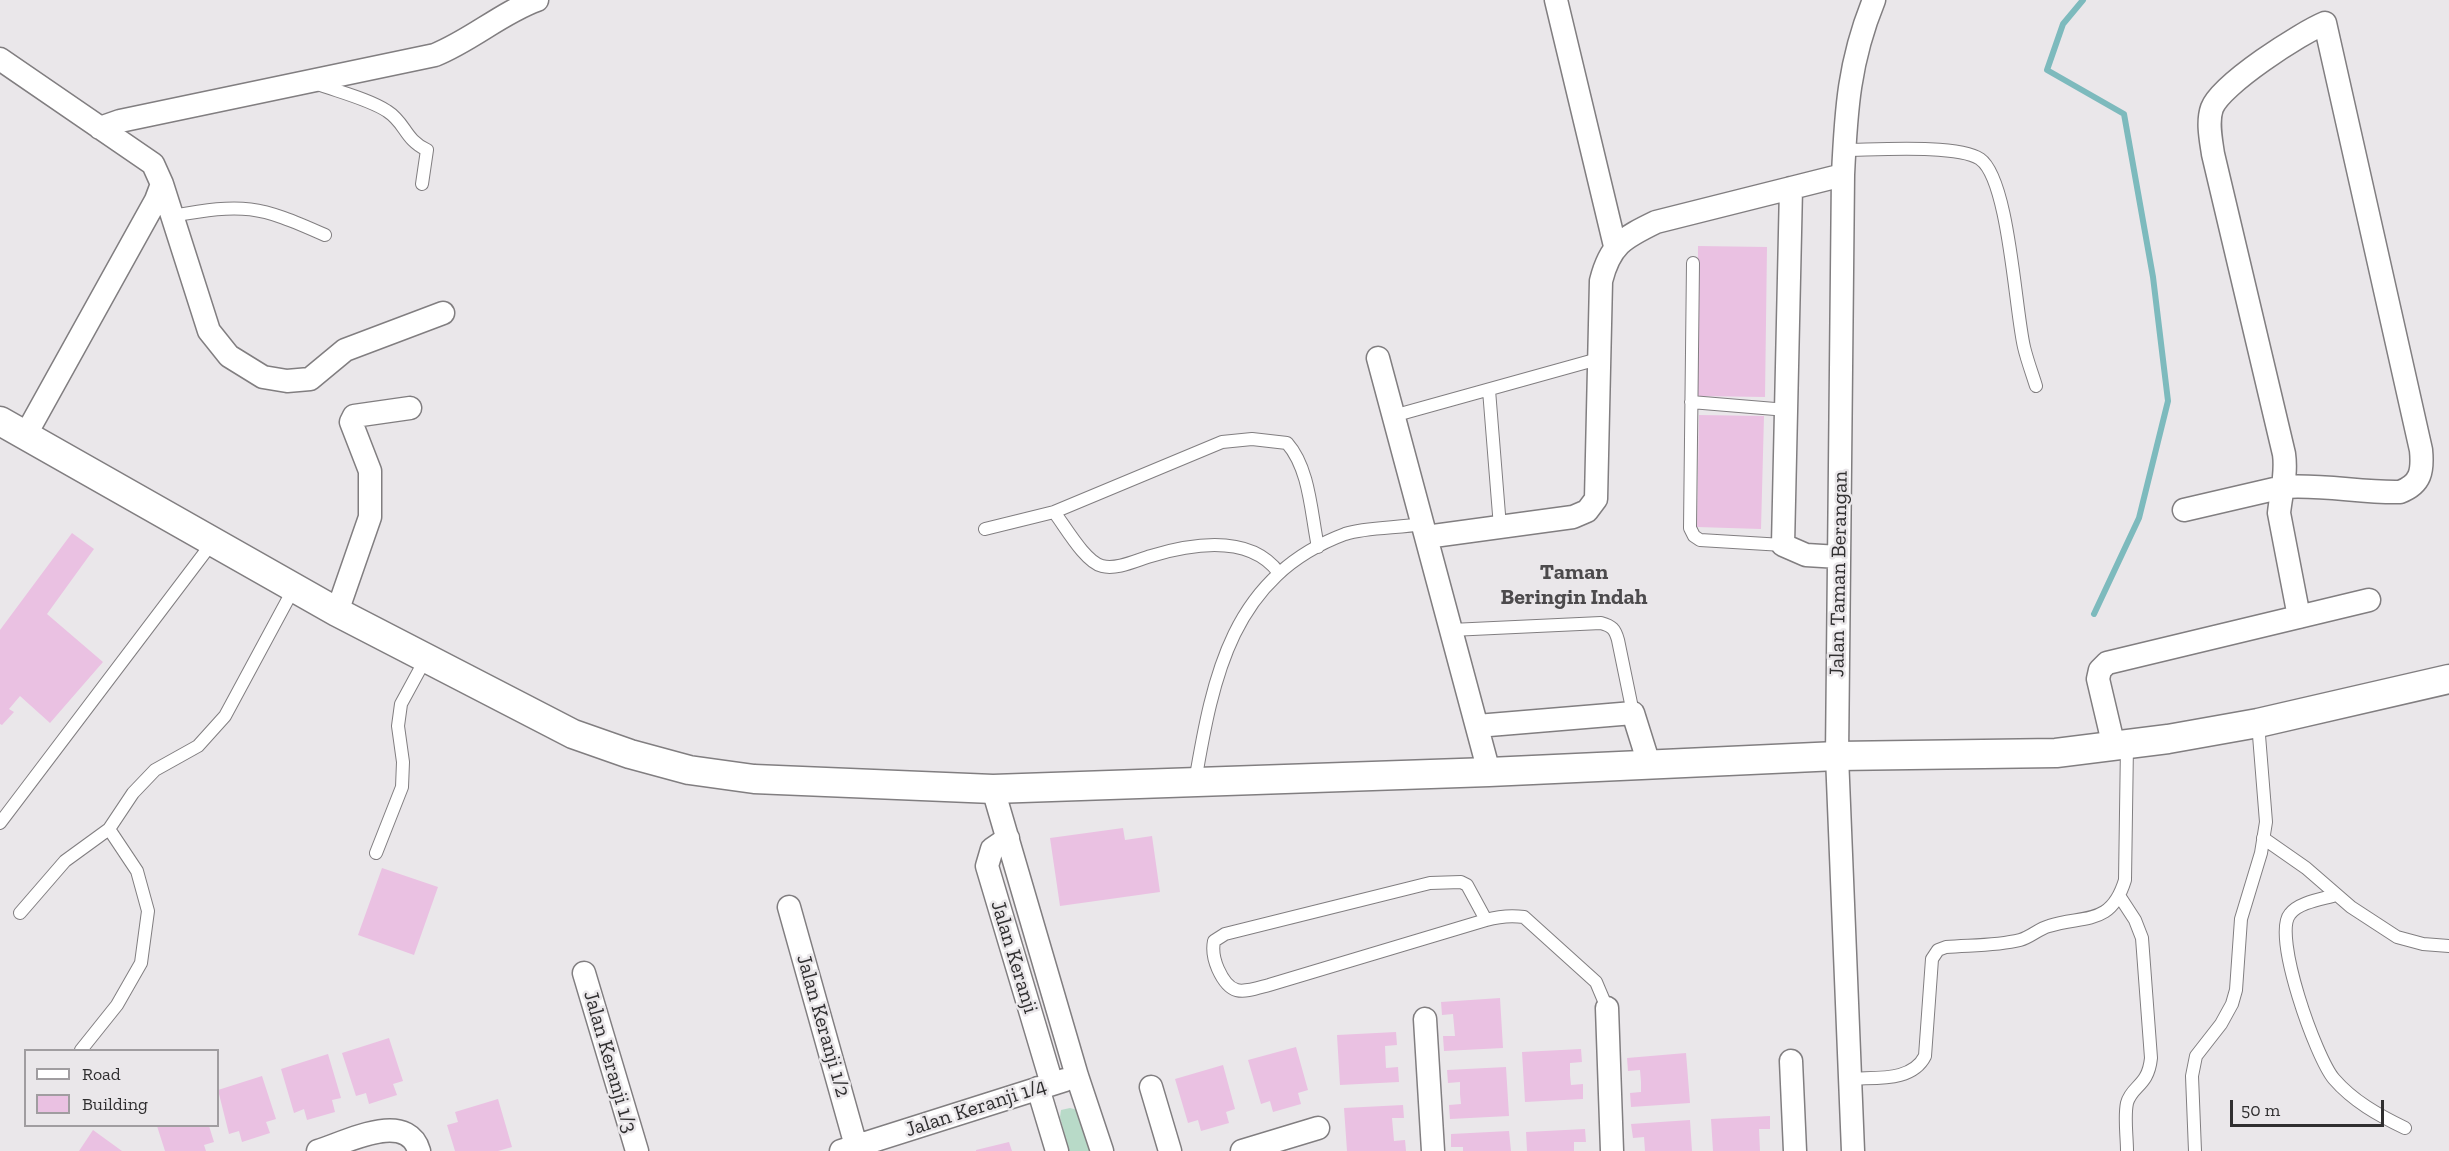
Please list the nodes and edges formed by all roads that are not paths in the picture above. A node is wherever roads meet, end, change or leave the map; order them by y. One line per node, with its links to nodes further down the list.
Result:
1 (537, 0): 5 (street)
2 (1556, 0): 14 (street)
3 (1874, 0): 7 (street, Jalan Taman Berangan)
4 (0, 59): 6 (street)
5 (309, 81): 6 (street); 10 (lane)
6 (100, 128): 9 (street)
7 (1844, 150): 8 (street, Jalan Taman Berangan); 19 (lane)
8 (1843, 175): 11 (street); 36 (street, Jalan Taman Berangan)
9 (162, 184): 12 (street); 26 (street)
10 (422, 184)
11 (1791, 188): 14 (street); 23 (street)
12 (172, 216): 13 (lane); 16 (street)
13 (325, 235)
14 (1615, 246): 18 (street)
15 (1693, 263): 21 (lane)
16 (443, 313)
17 (1378, 358): 24 (street)
18 (1598, 359): 20 (lane); 30 (street)
19 (2036, 386)
20 (1489, 390): 24 (lane); 30 (lane)
21 (1692, 402): 23 (lane); 34 (lane)
22 (410, 408): 40 (street)
23 (1787, 410): 34 (street)
24 (1393, 416): 32 (street)
25 (0, 421): 26 (street)
26 (25, 436): 33 (street)
27 (2283, 487): 27 (street); 28 (street); 41 (street)
28 (2184, 510)
29 (1054, 512): 31 (lane); 35 (lane); 37 (lane)
30 (1500, 527): 32 (street)
31 (985, 529)
32 (1424, 530): 35 (lane); 42 (street)
33 (212, 543): 38 (street); 54 (lane)
34 (1783, 545): 36 (street)
35 (1318, 547): 37 (lane)
36 (1839, 557): 49 (street, Jalan Taman Berangan)
37 (1279, 573): 52 (lane)
38 (294, 588): 40 (street); 55 (lane)
39 (2368, 600): 41 (street)
40 (337, 612): 43 (street)
41 (2299, 617): 48 (street)
42 (1451, 630): 45 (lane); 47 (street)
43 (426, 658): 53 (street); 58 (lane)
44 (2449, 679): 46 (street)
45 (1633, 712): 47 (street); 50 (street)
46 (2258, 723): 48 (street); 57 (lane)
47 (1477, 726): 51 (street)
48 (2120, 746): 49 (street); 60 (lane)
49 (1837, 756): 50 (street); 71 (street, Jalan Taman Berangan)
50 (1649, 765): 51 (street)
51 (1489, 772): 52 (street)
52 (1194, 782): 53 (street)
53 (993, 789): 56 (street)
54 (0, 823)
55 (109, 829): 62 (lane); 68 (lane)
56 (1008, 838): 70 (street); 72 (street, Jalan Keranji)
57 (2264, 838): 59 (lane); 89 (lane)
58 (376, 853)
59 (2336, 895): 64 (lane); 75 (lane)
60 (2120, 897): 71 (lane); 88 (lane)
61 (789, 907): 76 (street, Jalan Keranji 1/2)
62 (20, 913)
63 (1486, 920): 63 (lane); 66 (lane)
64 (2449, 946)
65 (584, 973): 79 (street, Jalan Keranji 1/3)
66 (1607, 1008): 85 (street)
67 (1425, 1019): 84 (street)
68 (82, 1049)
69 (1791, 1061): 86 (street)
70 (1077, 1076): 72 (street, Jalan Keranji 1/4); 81 (street)
71 (1850, 1079): 87 (street, Jalan Taman Berangan)
72 (1045, 1086): 76 (street, Jalan Keranji 1/4); 80 (street, Jalan Keranji)
73 (1151, 1087): 82 (street)
74 (1318, 1128): 83 (street)
75 (2405, 1128)
76 (849, 1148)
77 (318, 1151): 78 (street)
78 (419, 1151)
79 (637, 1151)
80 (1057, 1151)
81 (1102, 1151)
82 (1170, 1151)
83 (1242, 1151)
84 (1433, 1151)
85 (1612, 1151)
86 (1795, 1151)
87 (1853, 1151)
88 (2127, 1151)
89 (2195, 1151)

